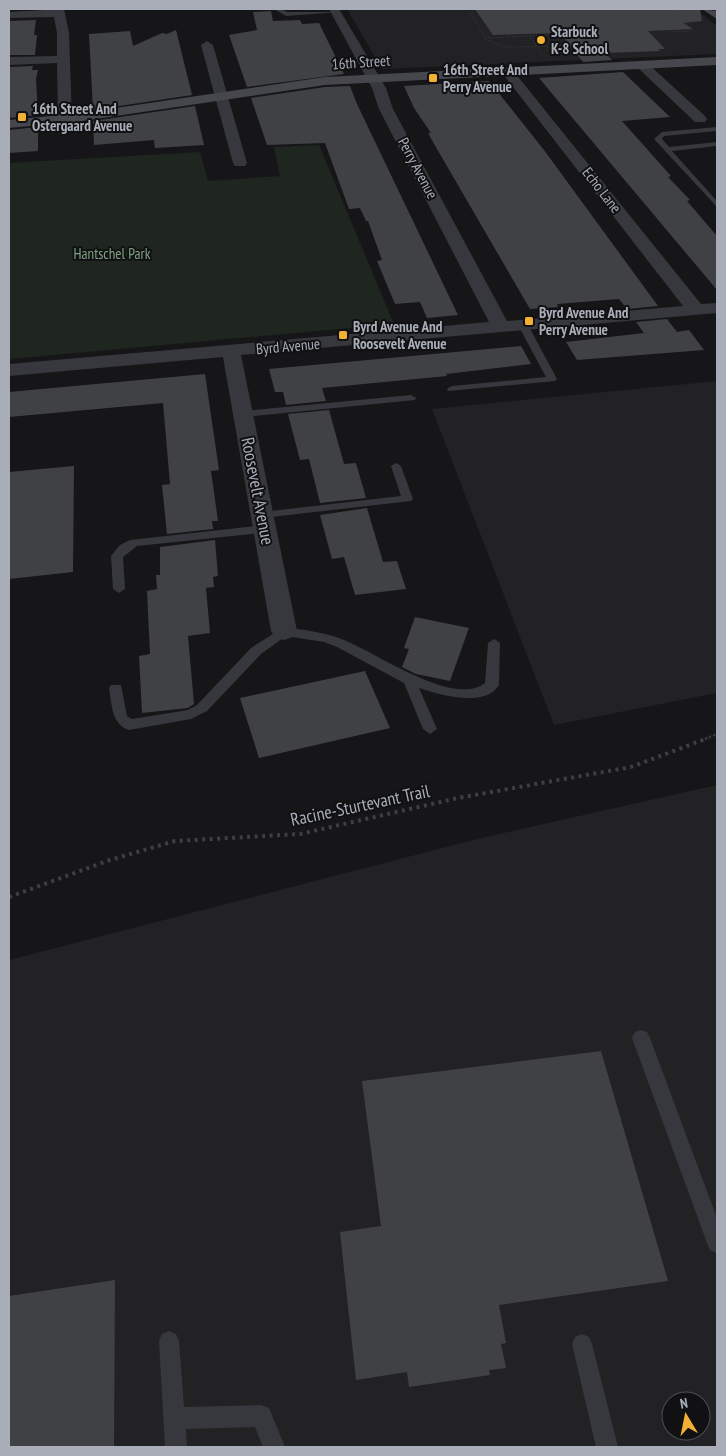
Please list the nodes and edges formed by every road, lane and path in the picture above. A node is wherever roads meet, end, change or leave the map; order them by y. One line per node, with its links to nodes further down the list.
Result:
1 (277, 9): 4 (lane)
2 (672, 9): 10 (path)
3 (708, 9): 8 (street)
4 (335, 10): 22 (street, Perry Avenue)
5 (58, 11): 7 (street); 17 (street)
6 (470, 13): 13 (path)
7 (9, 15)
8 (717, 16)
9 (598, 32): 11 (path)
10 (669, 32)
11 (588, 33): 12 (path); 15 (path)
12 (528, 34): 13 (path); 15 (path)
13 (485, 38): 15 (path)
14 (207, 45): 23 (street)
15 (537, 48): 16 (path)
16 (543, 55)
17 (64, 59): 18 (street); 24 (street)
18 (9, 61)
19 (716, 62): 20 (street, 16th Street)
20 (642, 65): 21 (street, 16th Street); 25 (street)
21 (507, 71): 22 (street, 16th Street); 33 (street, Echo Lane)
22 (373, 78): 23 (street, 16th Street); 35 (street, Perry Avenue)
23 (221, 96): 24 (street, 16th Street); 30 (street)
24 (65, 120): 26 (street, 16th Street)
25 (702, 120)
26 (9, 124)
27 (717, 128): 29 (lane)
28 (717, 144): 29 (lane)
29 (667, 149): 31 (lane)
30 (240, 163)
31 (717, 205)
32 (717, 308): 33 (street, Byrd Avenue)
33 (696, 310): 34 (street, Byrd Avenue)
34 (523, 326): 35 (street, Byrd Avenue); 38 (lane)
35 (501, 328): 36 (street, Byrd Avenue)
36 (231, 351): 37 (street, Byrd Avenue); 40 (street, Roosevelt Avenue)
37 (9, 370)
38 (452, 389)
39 (411, 398): 40 (lane)
40 (243, 414): 42 (street, Roosevelt Avenue)
41 (396, 466): 42 (lane)
42 (263, 522): 43 (lane); 44 (street, Roosevelt Avenue)
43 (119, 589)
44 (284, 631): 46 (lane); 47 (lane)
45 (494, 643): 46 (lane)
46 (408, 680): 48 (lane)
47 (116, 688)
48 (430, 729)
49 (717, 734): 50 (path, Racine-Sturtevant Trail)
50 (9, 897)
51 (641, 1038): 52 (lane)
52 (717, 1243)
53 (169, 1341): 55 (lane)
54 (582, 1344): 58 (lane)
55 (174, 1418): 56 (lane); 57 (lane)
56 (176, 1447)
57 (274, 1447)
58 (606, 1447)

